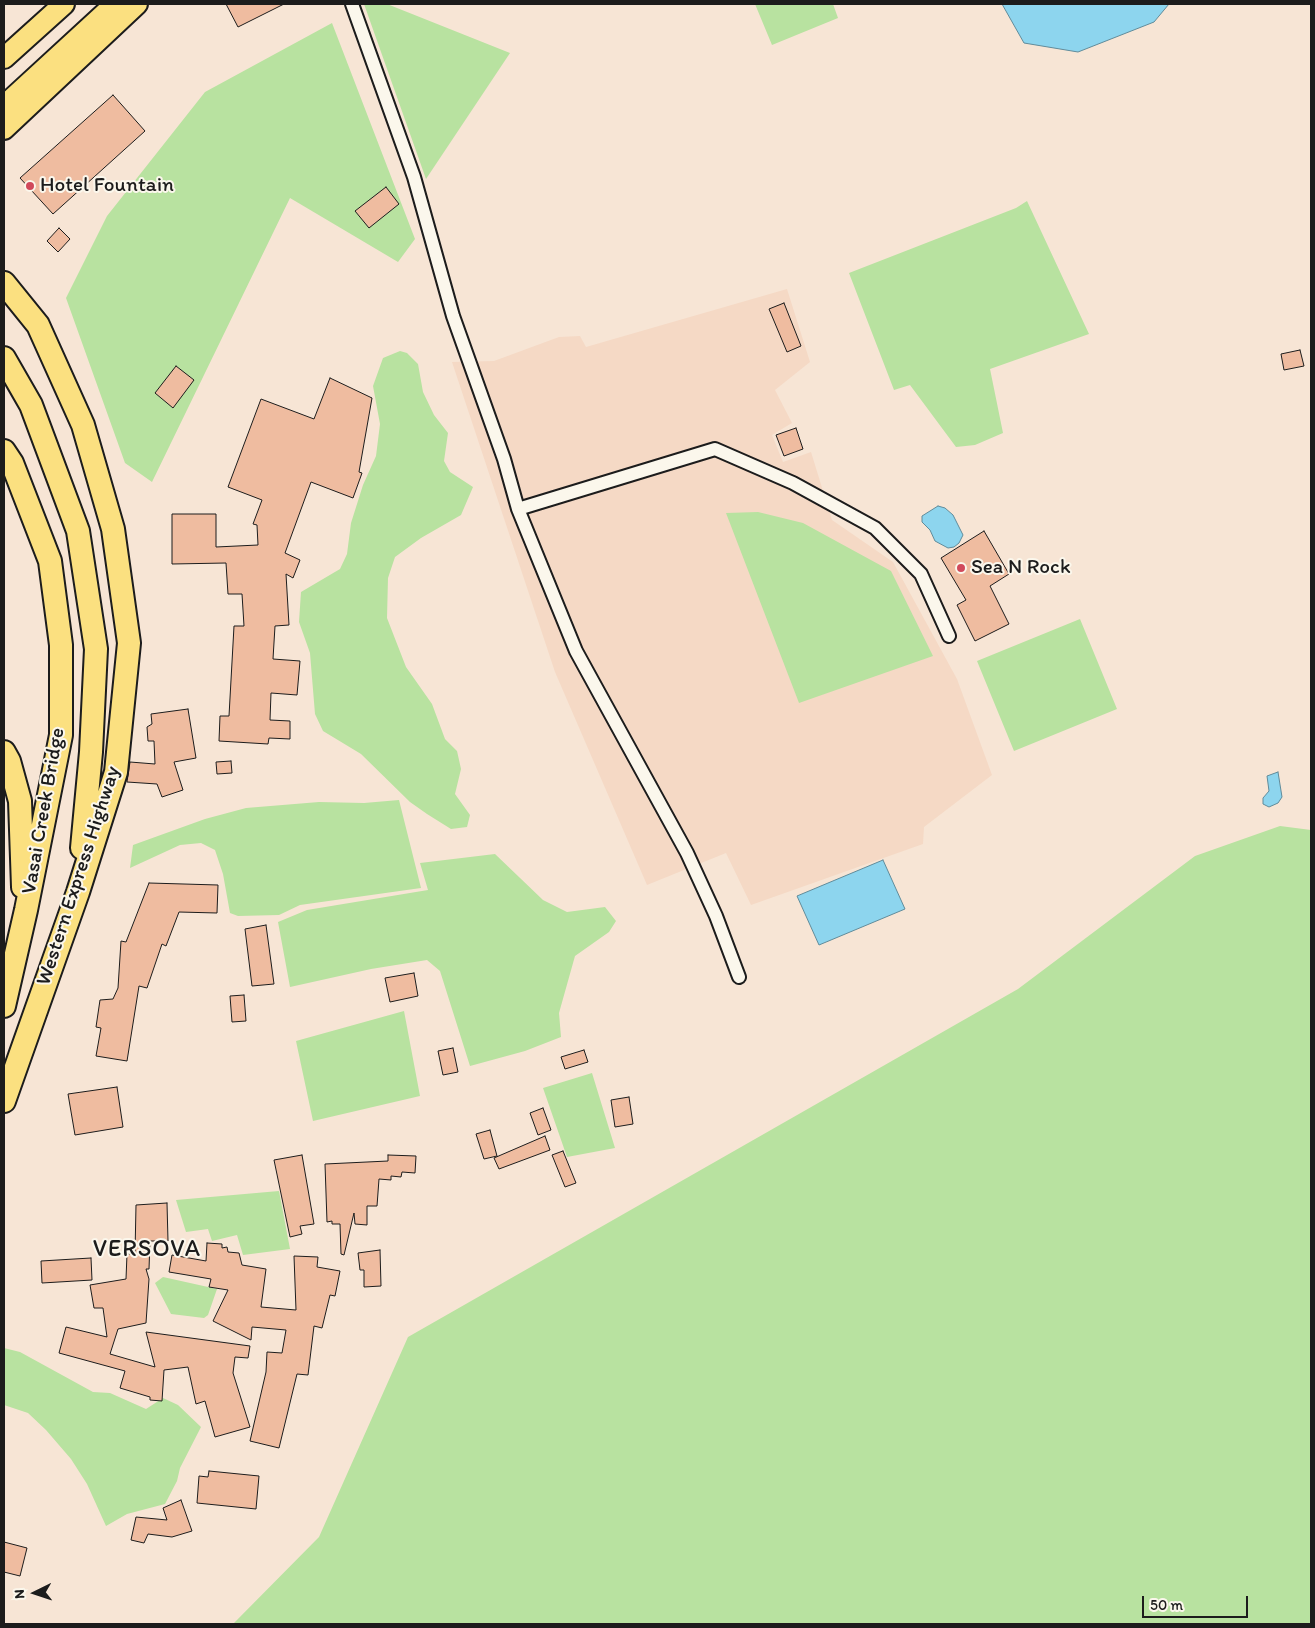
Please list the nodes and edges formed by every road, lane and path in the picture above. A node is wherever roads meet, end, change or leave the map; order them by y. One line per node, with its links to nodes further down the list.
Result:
1 (64, 4): 5 (main road)
2 (115, 4): 6 (main road)
3 (137, 4): 7 (main road)
4 (352, 4): 11 (street)
5 (4, 58)
6 (4, 106)
7 (4, 129)
8 (4, 283): 14 (highway, Western Express Highway)
9 (4, 358): 14 (highway)
10 (4, 451): 15 (highway, Vasai Creek Bridge)
11 (518, 509): 12 (street); 16 (street)
12 (949, 636)
13 (4, 752): 15 (highway)
14 (78, 892): 18 (highway, Western Express Highway)
15 (26, 910): 17 (highway, Western Express Highway)
16 (739, 977)
17 (4, 1006)
18 (4, 1101)

